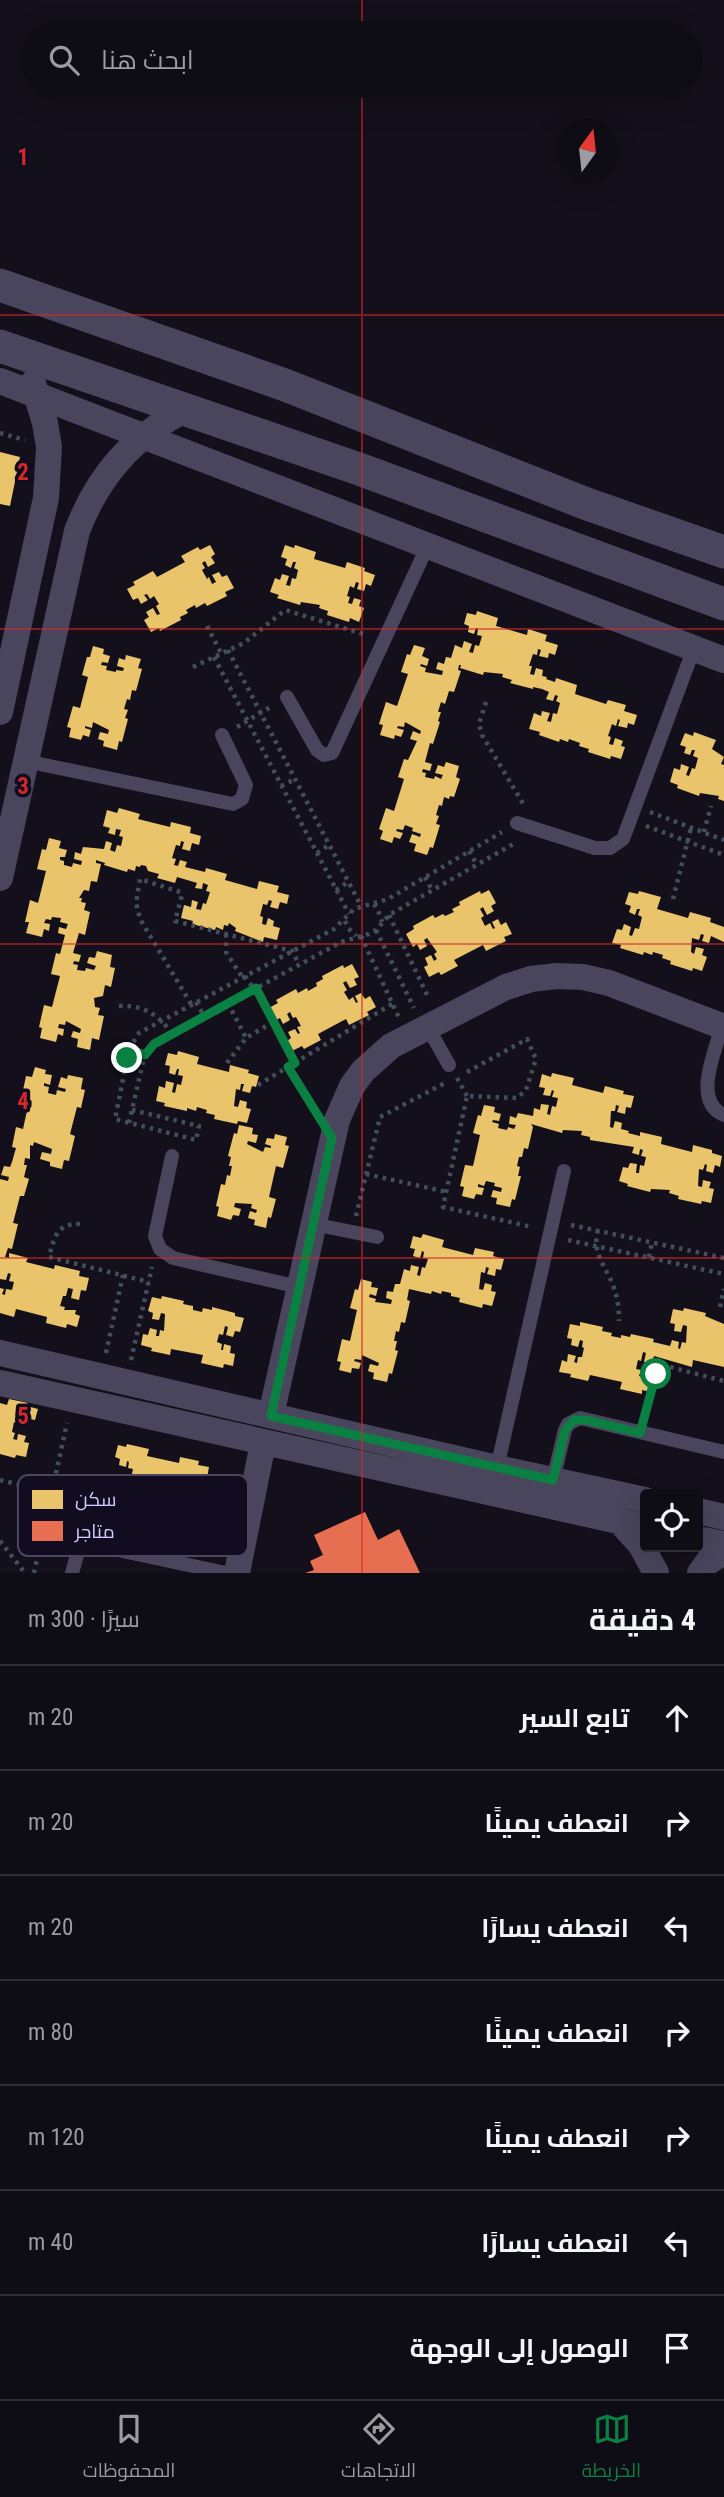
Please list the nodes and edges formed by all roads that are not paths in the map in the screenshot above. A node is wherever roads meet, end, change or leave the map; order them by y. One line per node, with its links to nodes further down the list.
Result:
1 (0, 285): 7 (street)
2 (12, 351): 4 (street); 5 (street)
3 (0, 381): 4 (street)
4 (36, 394): 6 (street); 15 (street)
5 (184, 410): 6 (street); 10 (street)
6 (143, 435): 8 (street); 17 (street)
7 (587, 504): 9 (street); 10 (street)
8 (428, 545): 12 (street); 14 (lane)
9 (724, 552)
10 (606, 561): 11 (street)
11 (724, 604)
12 (694, 648): 13 (street); 18 (lane)
13 (724, 660)
14 (288, 697)
15 (0, 712)
16 (222, 735): 17 (lane)
17 (25, 761): 19 (street)
18 (517, 823)
19 (0, 878)
20 (424, 1027): 21 (street); 22 (lane); 26 (street)
21 (723, 1027): 23 (lane)
22 (449, 1065)
23 (724, 1115)
24 (172, 1156): 28 (lane)
25 (564, 1171): 34 (lane)
26 (313, 1224): 27 (lane); 28 (street)
27 (377, 1237)
28 (299, 1287): 31 (street)
29 (9, 1355): 30 (street); 31 (street)
30 (6, 1384): 32 (street)
31 (271, 1416): 34 (street)
32 (262, 1443): 38 (street); 40 (street)
33 (724, 1452): 35 (lane)
34 (497, 1468): 35 (street)
35 (553, 1480): 36 (street)
36 (640, 1499)
37 (703, 1512): 39 (street)
38 (248, 1517)
39 (724, 1517)
40 (633, 1525): 48 (street)
41 (703, 1539): 42 (street)
42 (724, 1544)
43 (724, 1552): 49 (street)
44 (77, 1556): 46 (lane)
45 (146, 1556): 47 (lane)
46 (72, 1573)
47 (226, 1573)
48 (656, 1573)
49 (700, 1573)

